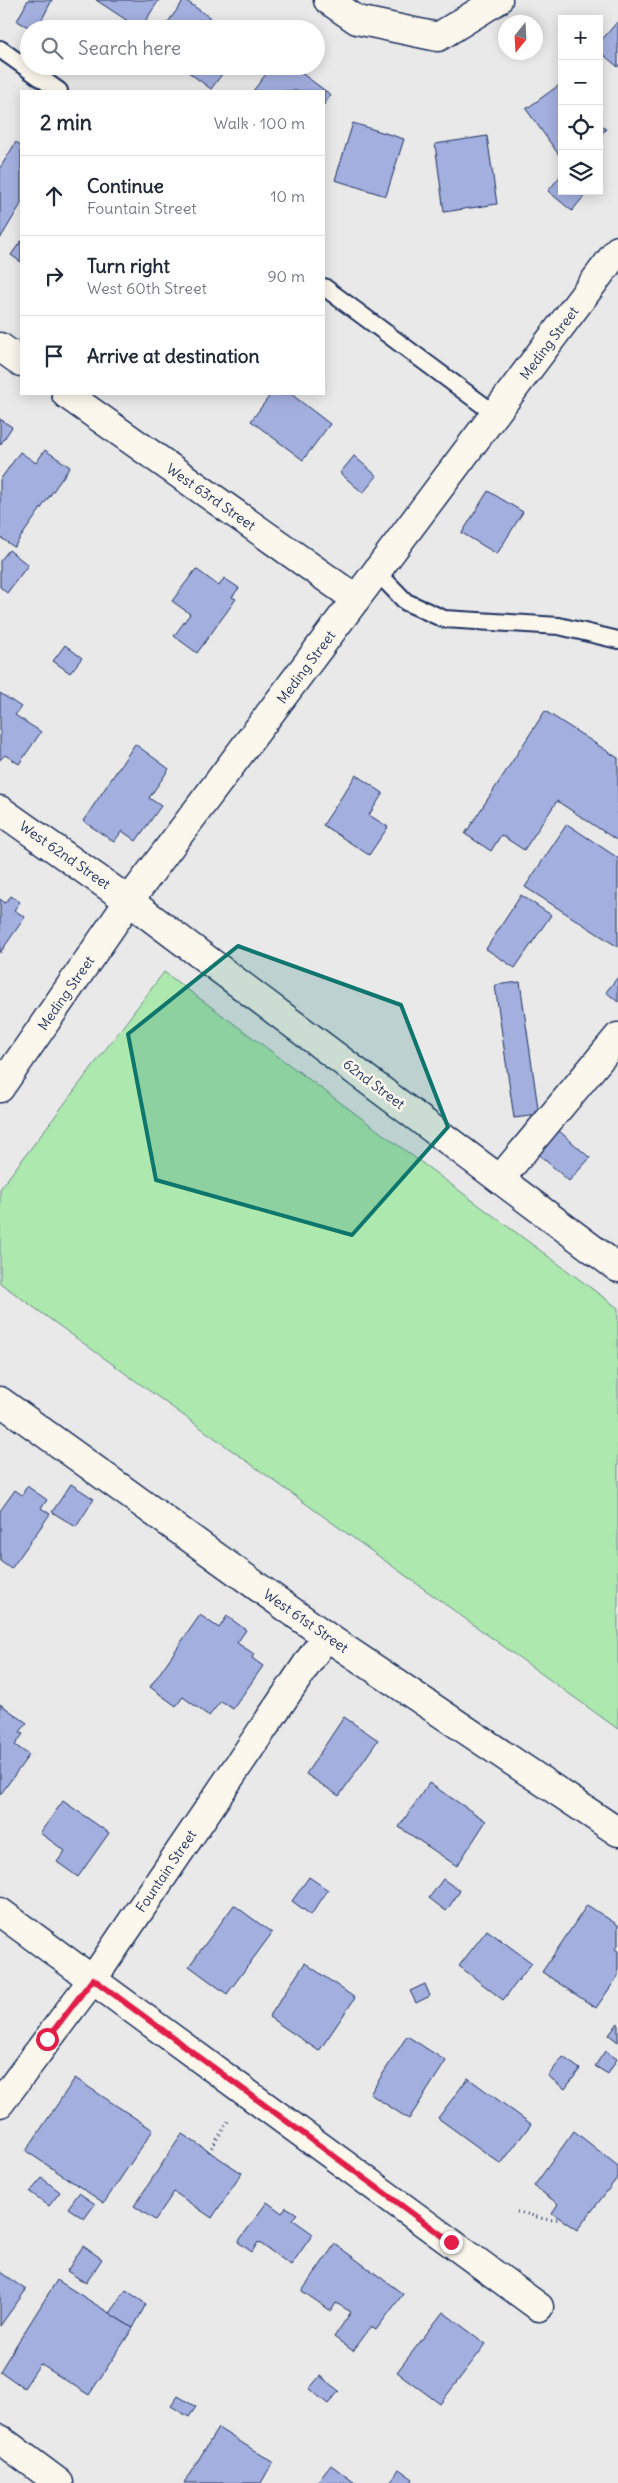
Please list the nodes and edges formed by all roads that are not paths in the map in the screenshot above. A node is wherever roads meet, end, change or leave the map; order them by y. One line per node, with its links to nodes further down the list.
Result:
1 (328, 0): 2 (street)
2 (498, 0)
3 (0, 50): 4 (lane)
4 (20, 64)
5 (36, 75): 6 (lane)
6 (58, 90)
7 (618, 250): 12 (street, Meding Street)
8 (325, 288): 12 (lane)
9 (0, 347): 10 (street)
10 (20, 361)
11 (67, 395): 14 (street, West 63rd Street)
12 (495, 414): 13 (street, Meding Street)
13 (378, 572): 14 (street, Meding Street); 15 (lane)
14 (356, 600): 17 (street, Meding Street)
15 (618, 640)
16 (0, 810): 17 (street, West 62nd Street)
17 (130, 901): 19 (street, Meding Street); 20 (street, 62nd Street)
18 (618, 1037): 20 (street)
19 (0, 1088)
20 (500, 1179): 21 (street, 62nd Street)
21 (618, 1268)
22 (0, 1401): 23 (street, West 61st Street)
23 (326, 1636): 24 (street, West 61st Street); 26 (street, Fountain Street)
24 (618, 1832)
25 (0, 1912): 26 (street)
26 (93, 1979): 27 (street, Fountain Street); 28 (street)
27 (0, 2103)
28 (539, 2307)
29 (0, 2439): 30 (street)
30 (59, 2483)

